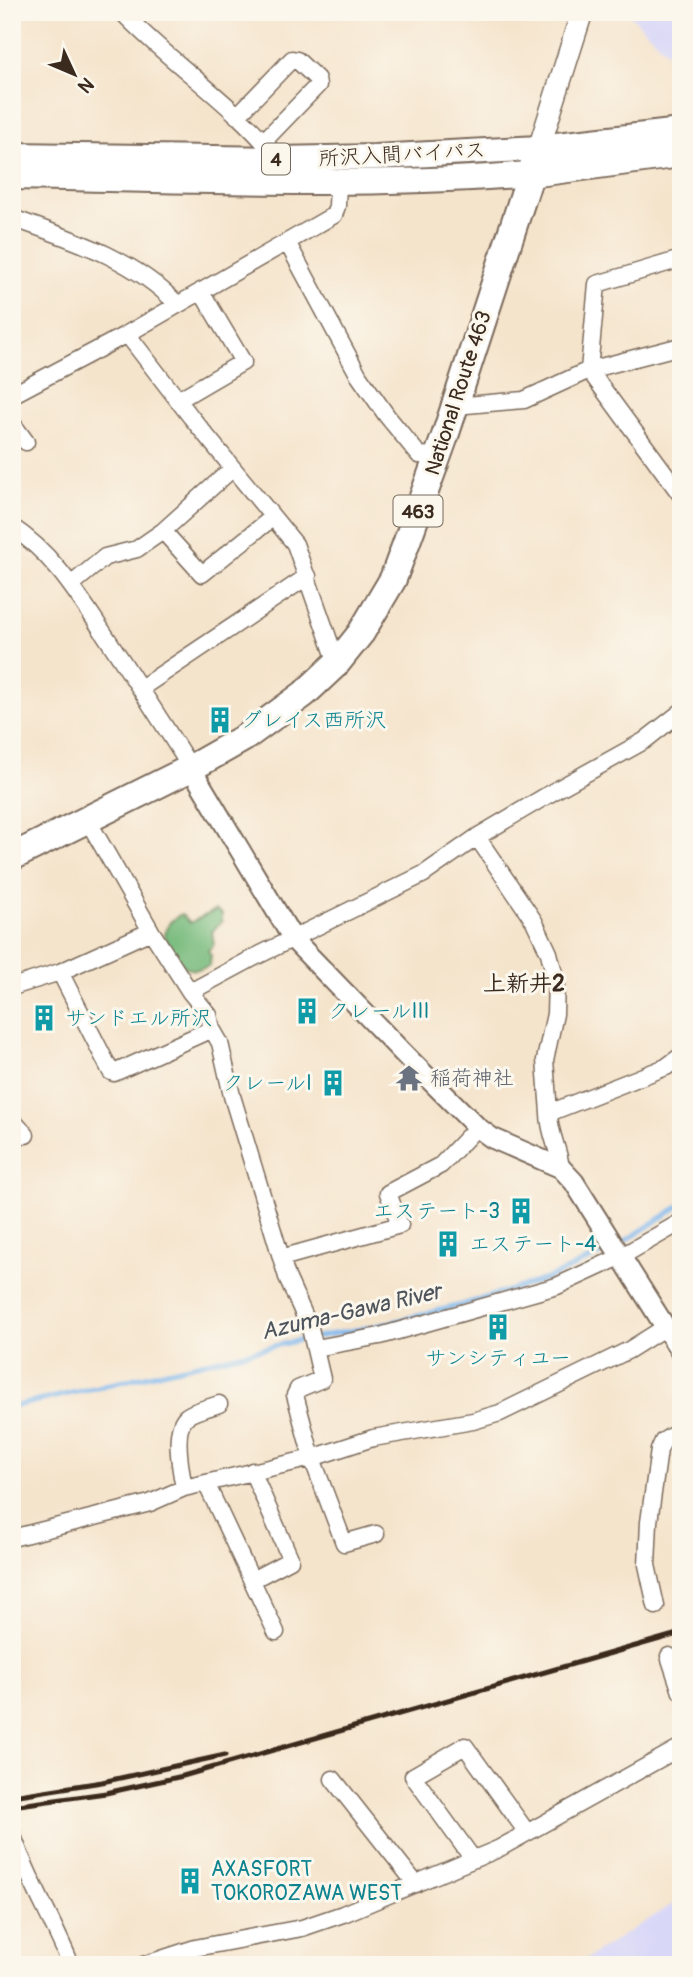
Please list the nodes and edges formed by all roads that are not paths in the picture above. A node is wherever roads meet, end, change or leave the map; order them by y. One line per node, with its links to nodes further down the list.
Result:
1 (122, 12): 3 (street)
2 (582, 12): 5 (main road)
3 (236, 116): 6 (street); 6 (street)
4 (681, 132): 5 (highway)
5 (539, 148): 6 (main road, 所沢入間バイパス / 4); 9 (highway, National Route 463 / 463)
6 (271, 150): 8 (main road, 所沢入間バイパス / 4)
7 (681, 154): 9 (highway)
8 (12, 155)
9 (530, 174): 11 (main road, 所沢入間バイパス / 4); 22 (highway, National Route 463 / 463)
10 (12, 177): 11 (main road, 所沢入間バイパス / 4)
11 (338, 183): 13 (street)
12 (12, 218): 16 (street)
13 (287, 242): 15 (street); 25 (street)
14 (681, 258): 19 (street)
15 (201, 291): 16 (street); 21 (street)
16 (177, 304): 17 (street)
17 (127, 334): 20 (street); 21 (street)
18 (681, 346): 19 (street)
19 (589, 370): 22 (street); 27 (street)
20 (12, 395)
21 (178, 400): 26 (street)
22 (455, 406): 25 (highway, National Route 463 / 463)
23 (12, 423): 24 (street)
24 (26, 442)
25 (438, 456): 33 (highway, National Route 463 / 463)
26 (232, 469): 28 (street); 30 (street)
27 (681, 495)
28 (272, 518): 30 (street); 31 (street)
29 (12, 527): 32 (street)
30 (163, 531): 32 (street)
31 (308, 576): 33 (street); 34 (street)
32 (71, 585): 34 (street)
33 (337, 663): 36 (highway, National Route 463 / 463)
34 (141, 688): 36 (street)
35 (681, 712): 38 (street)
36 (191, 768): 37 (highway, National Route 463 / 463); 41 (street)
37 (87, 819): 39 (highway, National Route 463 / 463); 40 (street)
38 (477, 837): 41 (street); 47 (street)
39 (12, 857)
40 (151, 931): 42 (street); 44 (street)
41 (292, 939): 44 (street); 49 (street)
42 (60, 972): 43 (street); 45 (street)
43 (12, 987)
44 (190, 992): 45 (street)
45 (212, 1029): 54 (street)
46 (681, 1056): 47 (street)
47 (550, 1113): 51 (street)
48 (12, 1120): 50 (street)
49 (477, 1127): 51 (street); 54 (street)
50 (26, 1135)
51 (561, 1168): 53 (street)
52 (681, 1222): 53 (street)
53 (618, 1251): 55 (street); 56 (street)
54 (281, 1258): 56 (street)
55 (664, 1328): 57 (street); 60 (street)
56 (316, 1348): 60 (street)
57 (681, 1352)
58 (219, 1404): 63 (street)
59 (681, 1430): 67 (street)
60 (312, 1458): 61 (street); 64 (street)
61 (252, 1471): 62 (street); 66 (street)
62 (206, 1483): 63 (street); 66 (street)
63 (184, 1488): 65 (street)
64 (376, 1534)
65 (12, 1538)
66 (251, 1580): 68 (street)
67 (656, 1606)
68 (276, 1632)
69 (669, 1656): 70 (street)
70 (681, 1692)
71 (681, 1747): 74 (street)
72 (333, 1779): 76 (street)
73 (12, 1832): 77 (street)
74 (526, 1832): 75 (street); 75 (street)
75 (473, 1859): 76 (street)
76 (416, 1884): 78 (street)
77 (71, 1965)
78 (143, 1965)

